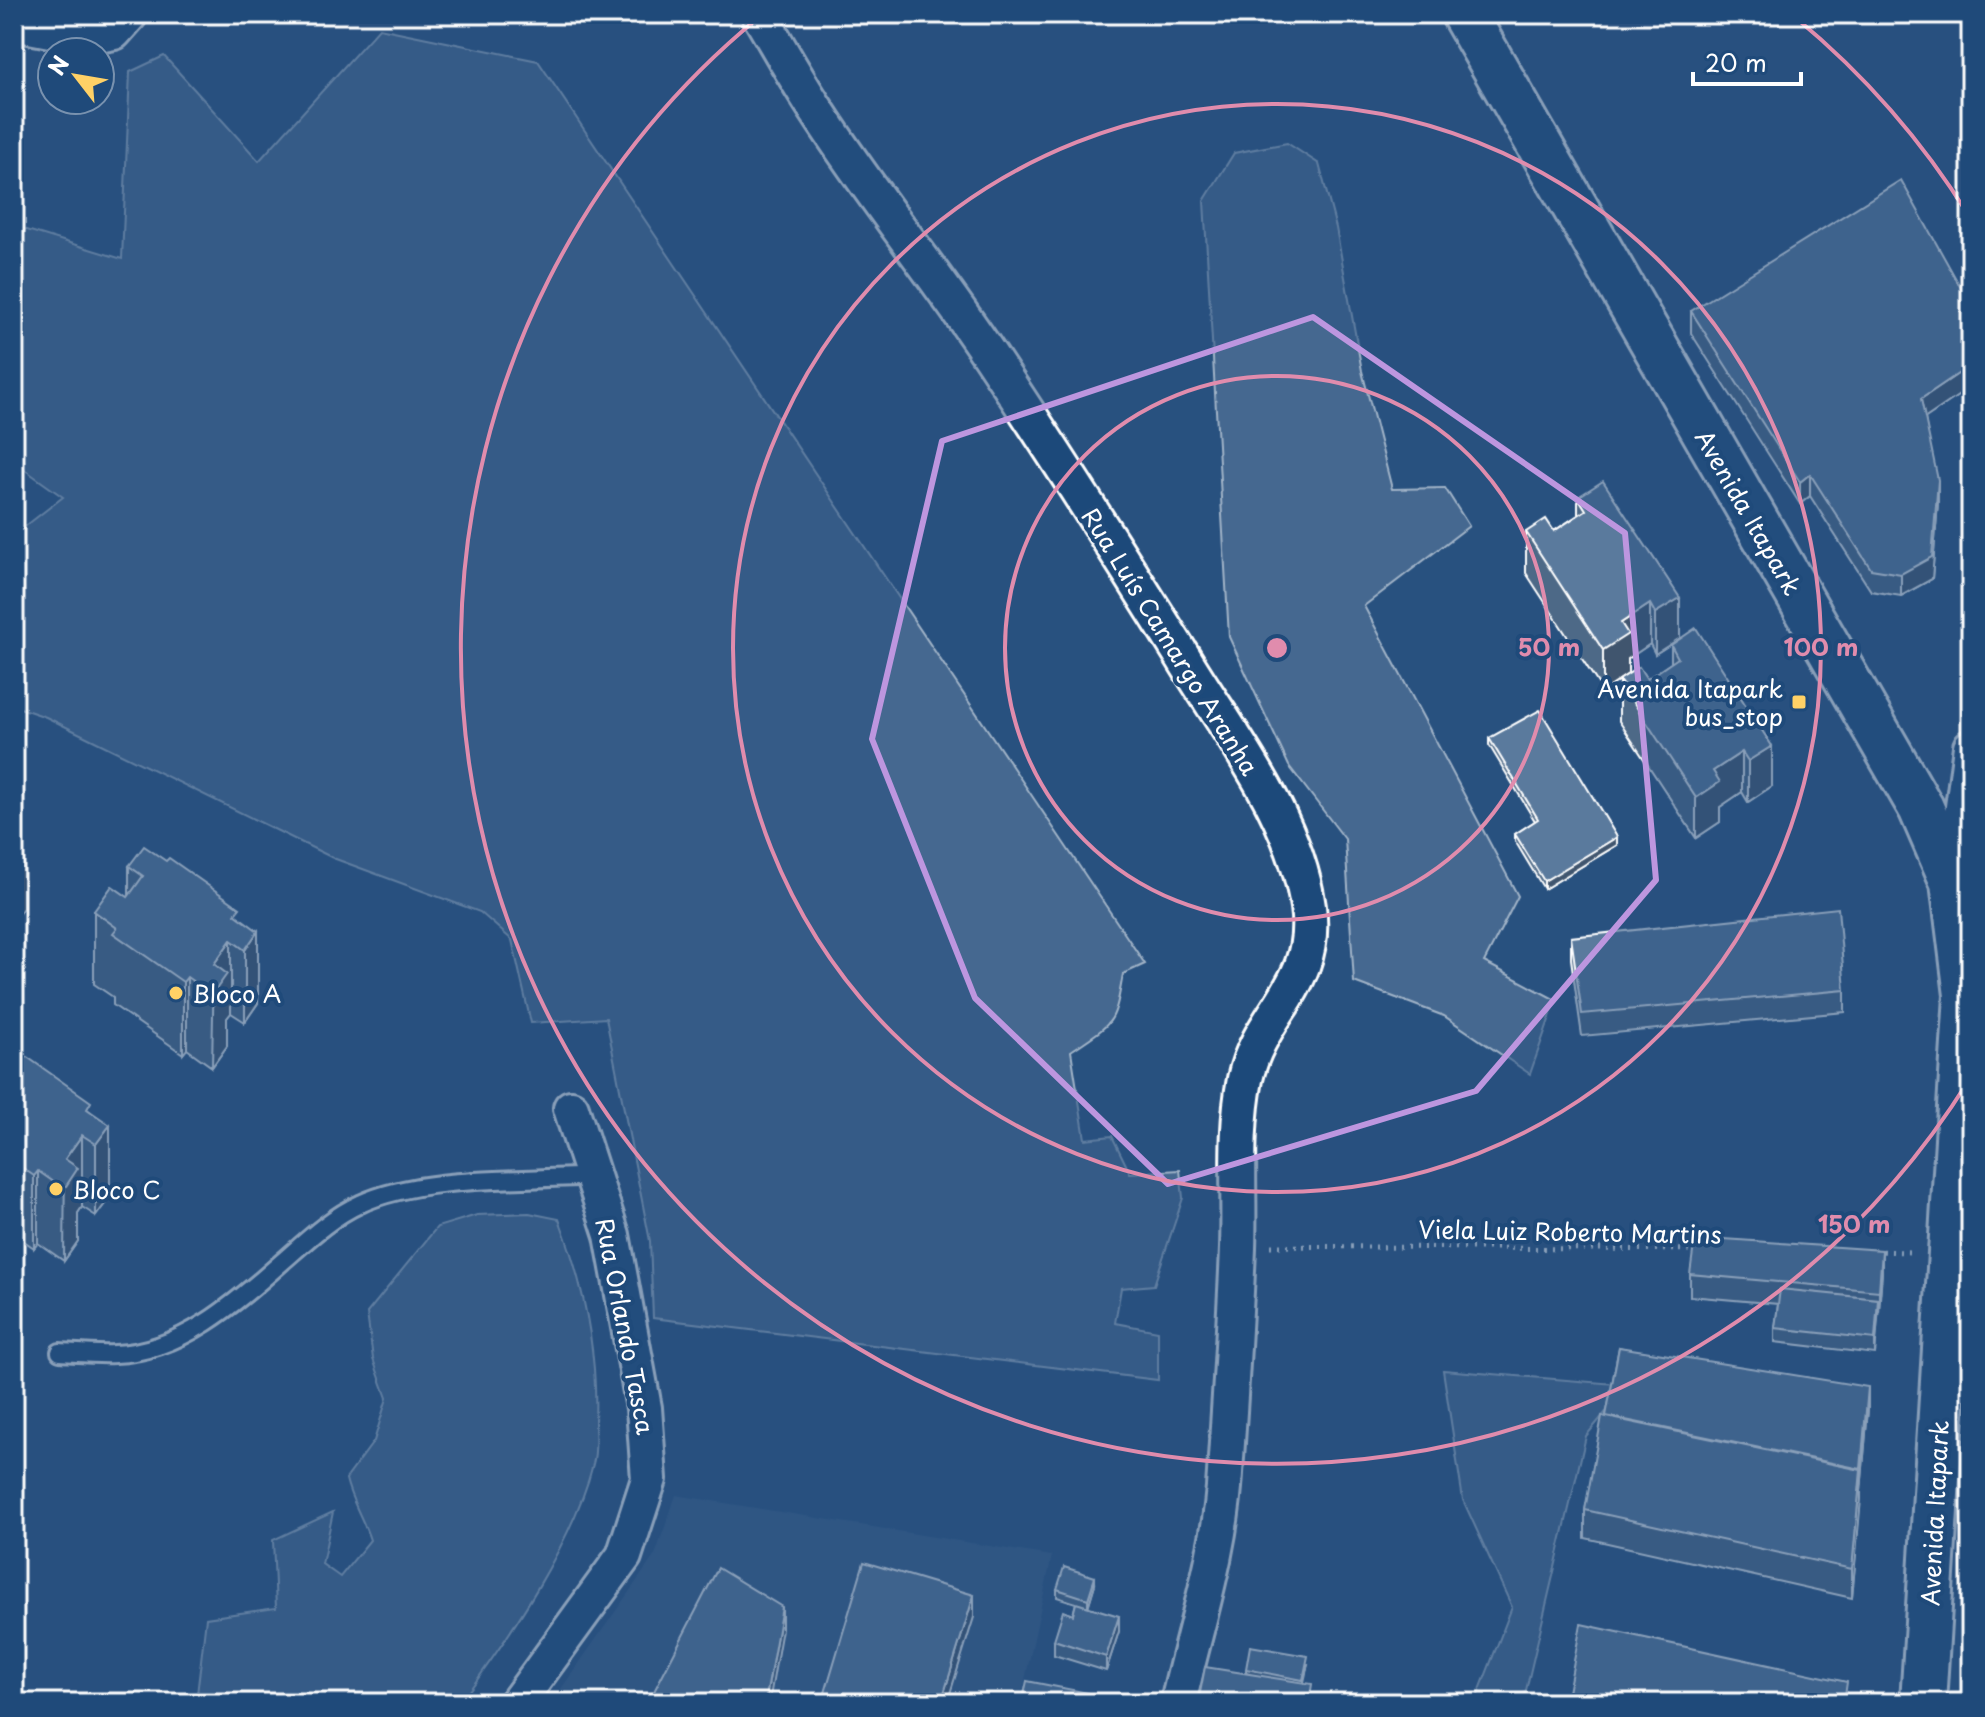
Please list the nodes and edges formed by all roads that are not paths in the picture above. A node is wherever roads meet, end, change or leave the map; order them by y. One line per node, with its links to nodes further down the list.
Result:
1 (130, 14): 4 (street)
2 (759, 14): 11 (street, Rua Luís Camargo Aranha)
3 (1464, 14): 6 (main road, Avenida Itapark)
4 (14, 23)
5 (1971, 747): 6 (street)
6 (1953, 882): 12 (main road, Avenida Itapark)
7 (571, 1108): 8 (street, Rua Orlando Tasca)
8 (594, 1176): 9 (lane); 10 (street, Rua Orlando Tasca)
9 (60, 1352)
10 (517, 1703)
11 (1178, 1703)
12 (1923, 1703)

